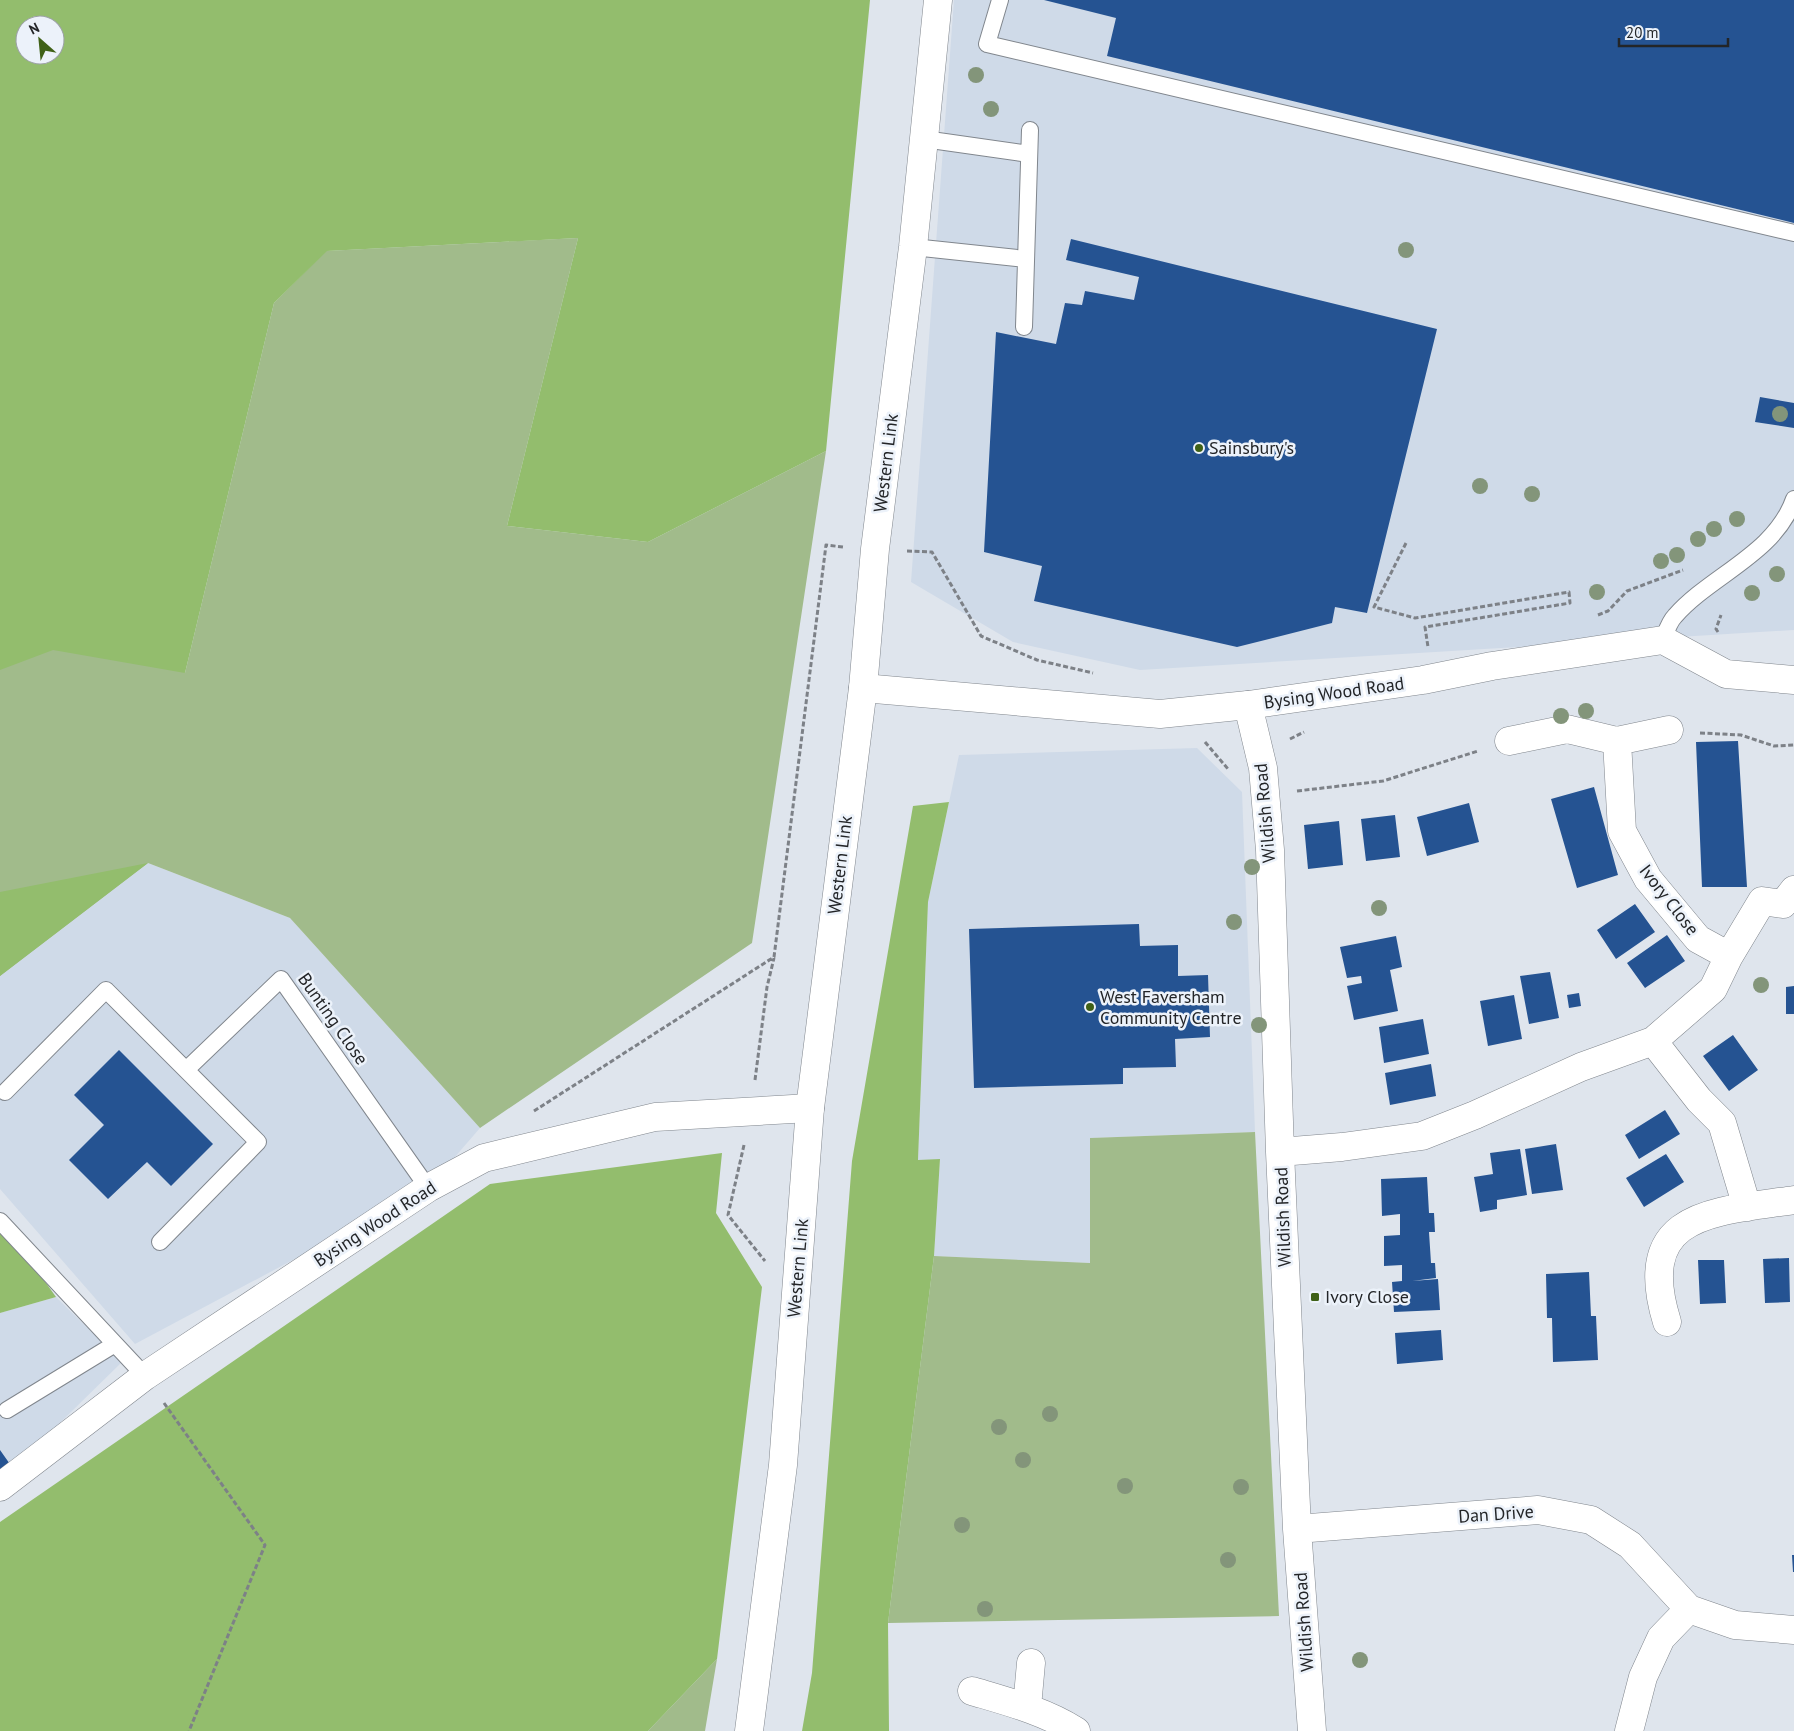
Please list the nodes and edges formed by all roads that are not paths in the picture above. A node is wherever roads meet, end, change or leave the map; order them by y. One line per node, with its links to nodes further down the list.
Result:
1 (938, 0): 4 (street, Western Link)
2 (1000, 0): 6 (lane)
3 (1030, 130): 5 (lane)
4 (924, 139): 5 (lane); 7 (street, Western Link)
5 (1029, 154): 8 (lane)
6 (1794, 233)
7 (913, 247): 8 (lane); 13 (street, Western Link)
8 (1026, 259): 9 (lane)
9 (1024, 327)
10 (1794, 500): 11 (lane)
11 (1663, 640): 12 (street); 14 (street, Bysing Wood Road)
12 (1794, 680)
13 (862, 688): 14 (street, Bysing Wood Road); 23 (street, Western Link)
14 (1248, 705): 24 (street, Wildish Road)
15 (1669, 730): 17 (street)
16 (1509, 741): 17 (street)
17 (1617, 741): 19 (street, Ivory Close)
18 (1794, 890): 19 (street)
19 (1729, 956): 20 (street)
20 (1653, 1042): 24 (street); 27 (street)
21 (186, 1070): 22 (lane); 25 (lane, Bunting Close); 29 (lane)
22 (5, 1092)
23 (810, 1108): 25 (street, Bysing Wood Road); 41 (street, Western Link)
24 (1280, 1152): 35 (street, Wildish Road)
25 (428, 1188): 32 (street, Bysing Wood Road)
26 (1794, 1200): 27 (street)
27 (1747, 1207): 30 (street)
28 (0, 1221): 31 (lane)
29 (160, 1242)
30 (1667, 1322)
31 (115, 1344): 32 (lane); 33 (lane)
32 (145, 1376): 34 (street, Bysing Wood Road)
33 (7, 1410)
34 (0, 1488)
35 (1297, 1529): 36 (street, Dan Drive); 43 (street, Wildish Road)
36 (1689, 1609): 37 (street, Dan Drive); 44 (street)
37 (1794, 1630)
38 (1031, 1663): 40 (street)
39 (972, 1691): 40 (street)
40 (1027, 1707): 42 (street)
41 (749, 1731)
42 (1076, 1731)
43 (1312, 1731)
44 (1629, 1731)

